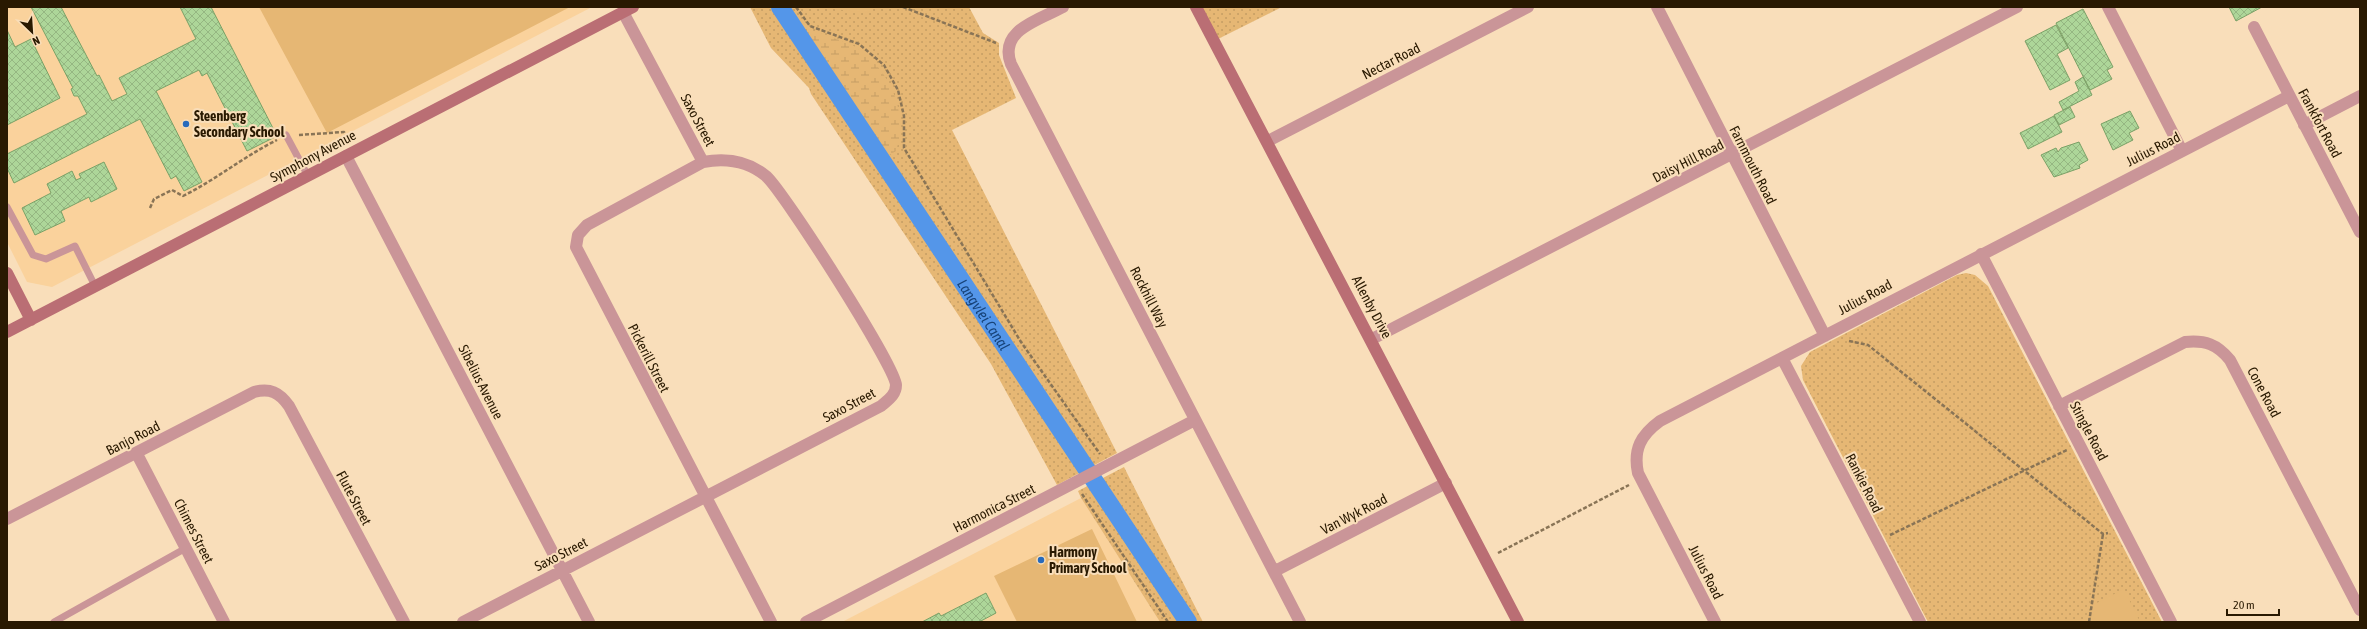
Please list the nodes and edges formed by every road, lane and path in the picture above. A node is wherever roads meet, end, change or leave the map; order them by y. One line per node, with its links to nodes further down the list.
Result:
1 (796, 7): 39 (path)
2 (902, 7): 11 (path)
3 (1063, 7): 11 (street)
4 (1196, 7): 16 (street, Allenby Drive)
5 (1528, 7): 16 (street, Nectar Road)
6 (1657, 7): 20 (street, Farnmouth Road)
7 (2017, 7): 20 (street, Daisy Hill Road)
8 (2108, 7): 18 (street)
9 (628, 10): 19 (street, Symphony Avenue); 21 (street, Saxo Street)
10 (2254, 27): 12 (street, Frankfort Road)
11 (1008, 48): 36 (street, Rockhill Way)
12 (2289, 96): 14 (street, Frankfort Road); 18 (street, Julius Road)
13 (2360, 96): 14 (street)
14 (2304, 125): 25 (street, Frankfort Road)
15 (286, 135): 17 (path); 22 (lane); 24 (path)
16 (1268, 141): 32 (street, Allenby Drive)
17 (349, 144)
18 (2182, 151): 26 (street, Julius Road)
19 (346, 156): 22 (street, Symphony Avenue); 51 (street, Sibelius Avenue)
20 (1731, 156): 31 (street, Farnmouth Road); 32 (street, Daisy Hill Road)
21 (703, 162): 44 (street, Pickerill Street); 44 (street, Saxo Street)
22 (308, 176): 28 (street, Symphony Avenue)
23 (7, 207): 28 (lane)
24 (150, 208)
25 (2360, 232)
26 (1981, 254): 31 (street, Julius Road); 35 (street, Stingle Road)
27 (7, 273): 29 (street)
28 (95, 286): 29 (street, Symphony Avenue)
29 (31, 320): 30 (street, Symphony Avenue)
30 (7, 332)
31 (1825, 336): 33 (street, Julius Road); 40 (path)
32 (1372, 338): 42 (street, Allenby Drive)
33 (1782, 358): 43 (street, Julius Road); 48 (street, Rankie Road)
34 (275, 392): 38 (street, Banjo Road); 56 (street, Flute Street)
35 (2059, 406): 37 (street, Stingle Road); 53 (street, Cone Road)
36 (1195, 420): 39 (street, Harmonica Street); 52 (street, Rockhill Way)
37 (2078, 444): 40 (path); 46 (street, Stingle Road)
38 (137, 454): 45 (street, Banjo Road); 49 (street, Chimes Street)
39 (1109, 466): 41 (street, Harmonica Street)
40 (2024, 470): 47 (path); 48 (path)
41 (1078, 482): 60 (street, Harmonica Street); 61 (path)
42 (1446, 483): 50 (street, Allenby Drive); 52 (street, Van Wyk Road)
43 (1643, 483): 50 (path); 64 (street, Julius Road)
44 (705, 497): 51 (street, Saxo Street); 59 (street, Pickerill Street)
45 (7, 519)
46 (2122, 529): 47 (path); 67 (street, Stingle Road)
47 (2103, 534): 66 (path)
48 (1878, 541): 65 (street, Rankie Road)
49 (186, 548): 54 (lane); 55 (street, Chimes Street)
50 (1485, 559): 63 (street, Allenby Drive)
51 (562, 570): 57 (street, Saxo Street); 58 (street, Sibelius Avenue)
52 (1275, 571): 62 (street, Rockhill Way)
53 (2360, 610)
54 (54, 622)
55 (224, 622)
56 (404, 622)
57 (463, 622)
58 (589, 622)
59 (771, 622)
60 (806, 622)
61 (1168, 622)
62 (1300, 622)
63 (1518, 622)
64 (1715, 622)
65 (1920, 622)
66 (2089, 622)
67 (2171, 622)

